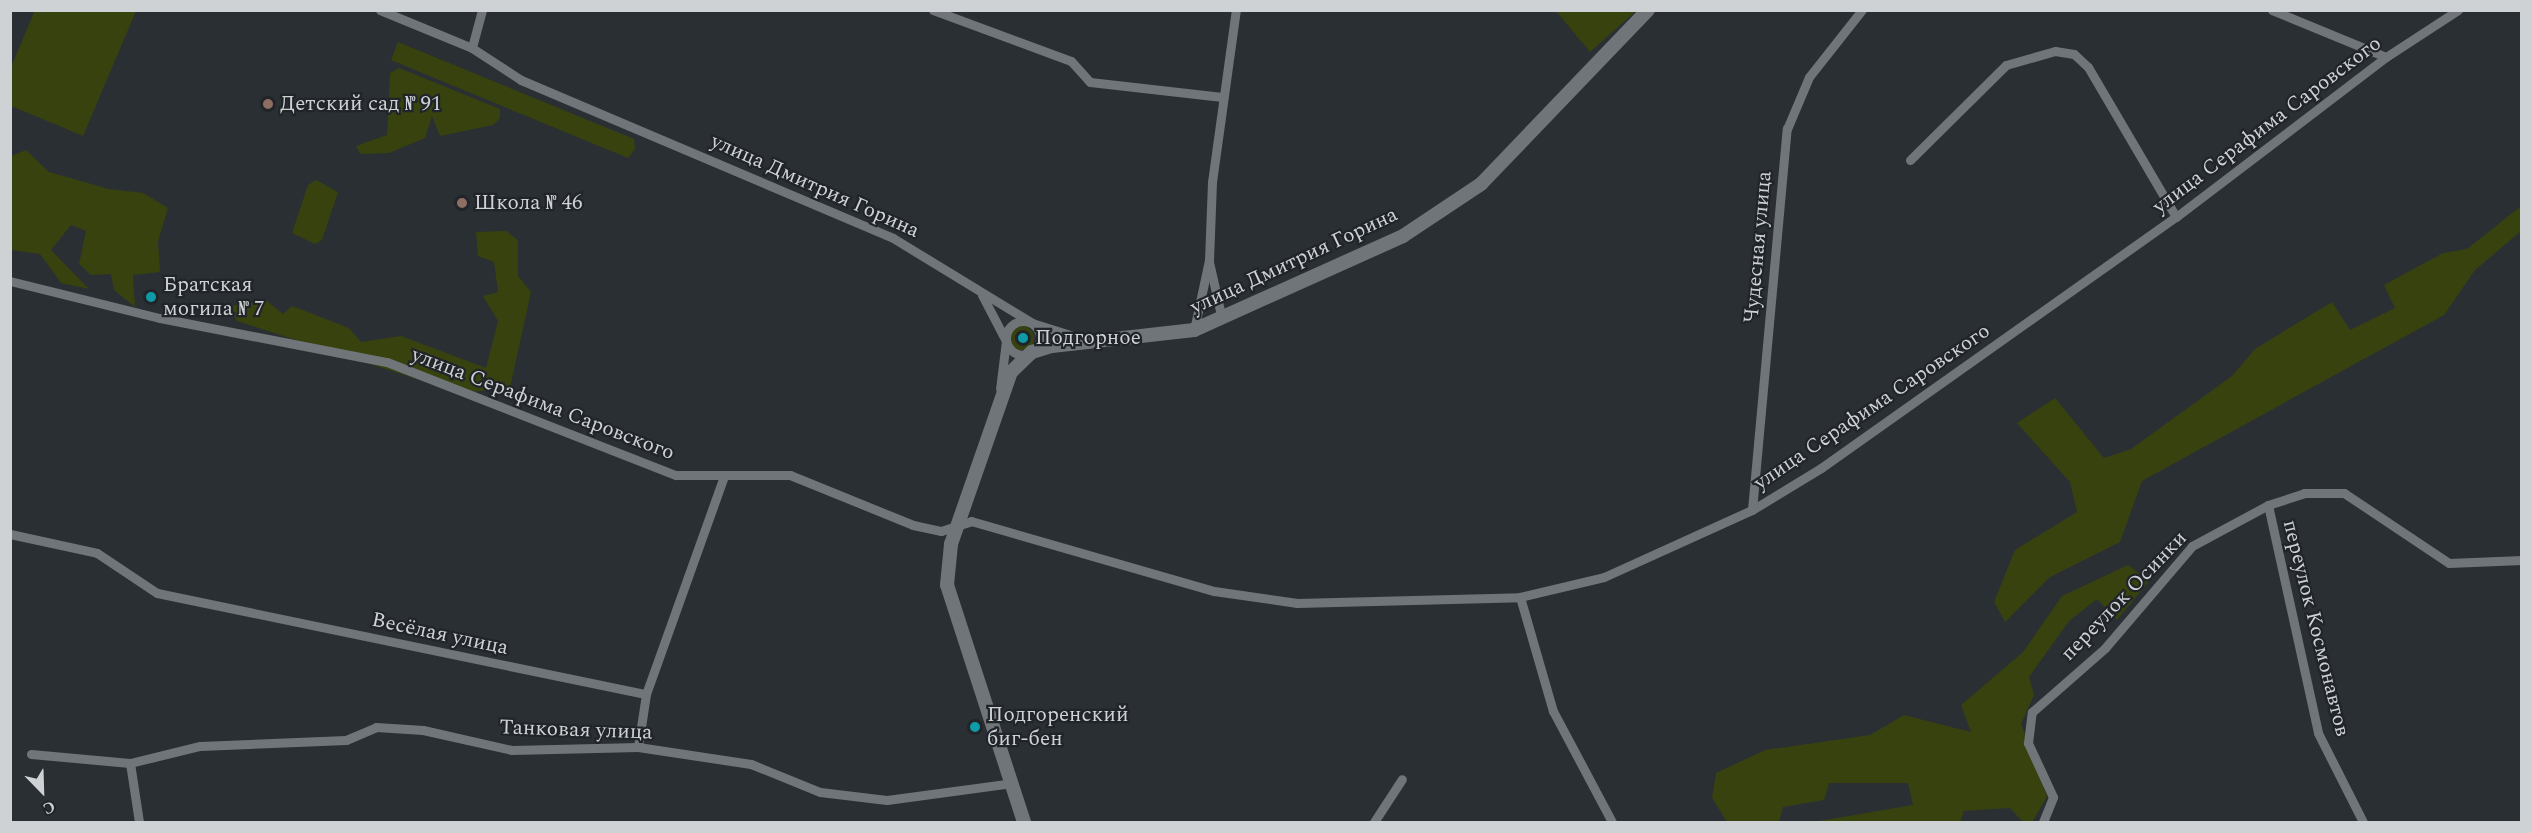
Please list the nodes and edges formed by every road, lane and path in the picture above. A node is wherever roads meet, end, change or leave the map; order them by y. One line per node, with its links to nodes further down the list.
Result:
1 (380, 10): 9 (street, улица Дмитрия Горина)
2 (482, 10): 9 (street)
3 (933, 10): 11 (street)
4 (1236, 10): 11 (street)
5 (1648, 10): 17 (street, улица Дмитрия Горина)
6 (1862, 10): 26 (street, Чудесная улица)
7 (2272, 10): 10 (street)
8 (2458, 10): 10 (street, улица Серафима Саровского)
9 (472, 48): 16 (street, улица Дмитрия Горина)
10 (2386, 57): 13 (street, улица Серафима Саровского)
11 (1222, 97): 14 (street)
12 (1910, 160): 13 (street)
13 (2176, 217): 26 (street, улица Серафима Саровского)
14 (1209, 260): 17 (street); 19 (street)
15 (10, 281): 24 (street, улица Серафима Саровского)
16 (977, 289): 18 (street, улица Дмитрия Горина); 20 (street)
17 (1222, 319): 19 (street, улица Дмитрия Горина)
18 (1032, 323): 20 (street); 21 (street, улица Дмитрия Горина); 22 (street)
19 (1194, 330): 21 (street, улица Дмитрия Горина)
20 (1006, 340): 22 (street); 23 (street)
21 (1089, 340): 22 (street)
22 (1032, 352): 23 (street)
23 (999, 395): 27 (street)
24 (724, 476): 27 (street, улица Серафима Саровского); 31 (street)
25 (2268, 505): 29 (street, переулок Осинки); 41 (street, переулок Осинки); 42 (street, переулок Космонавтов)
26 (1752, 510): 30 (street, улица Серафима Саровского)
27 (958, 526): 30 (street, улица Серафима Саровского); 36 (street)
28 (10, 534): 31 (street, Весёлая улица)
29 (2522, 560)
30 (1520, 597): 40 (street)
31 (646, 694): 32 (street)
32 (638, 747): 34 (street, Танковая улица); 36 (street, Танковая улица)
33 (31, 754): 34 (street, Танковая улица)
34 (129, 763): 37 (street)
35 (1402, 779): 39 (street)
36 (1012, 783): 38 (street)
37 (139, 822)
38 (1024, 822)
39 (1374, 822)
40 (1612, 822)
41 (2043, 822)
42 (2363, 822)

